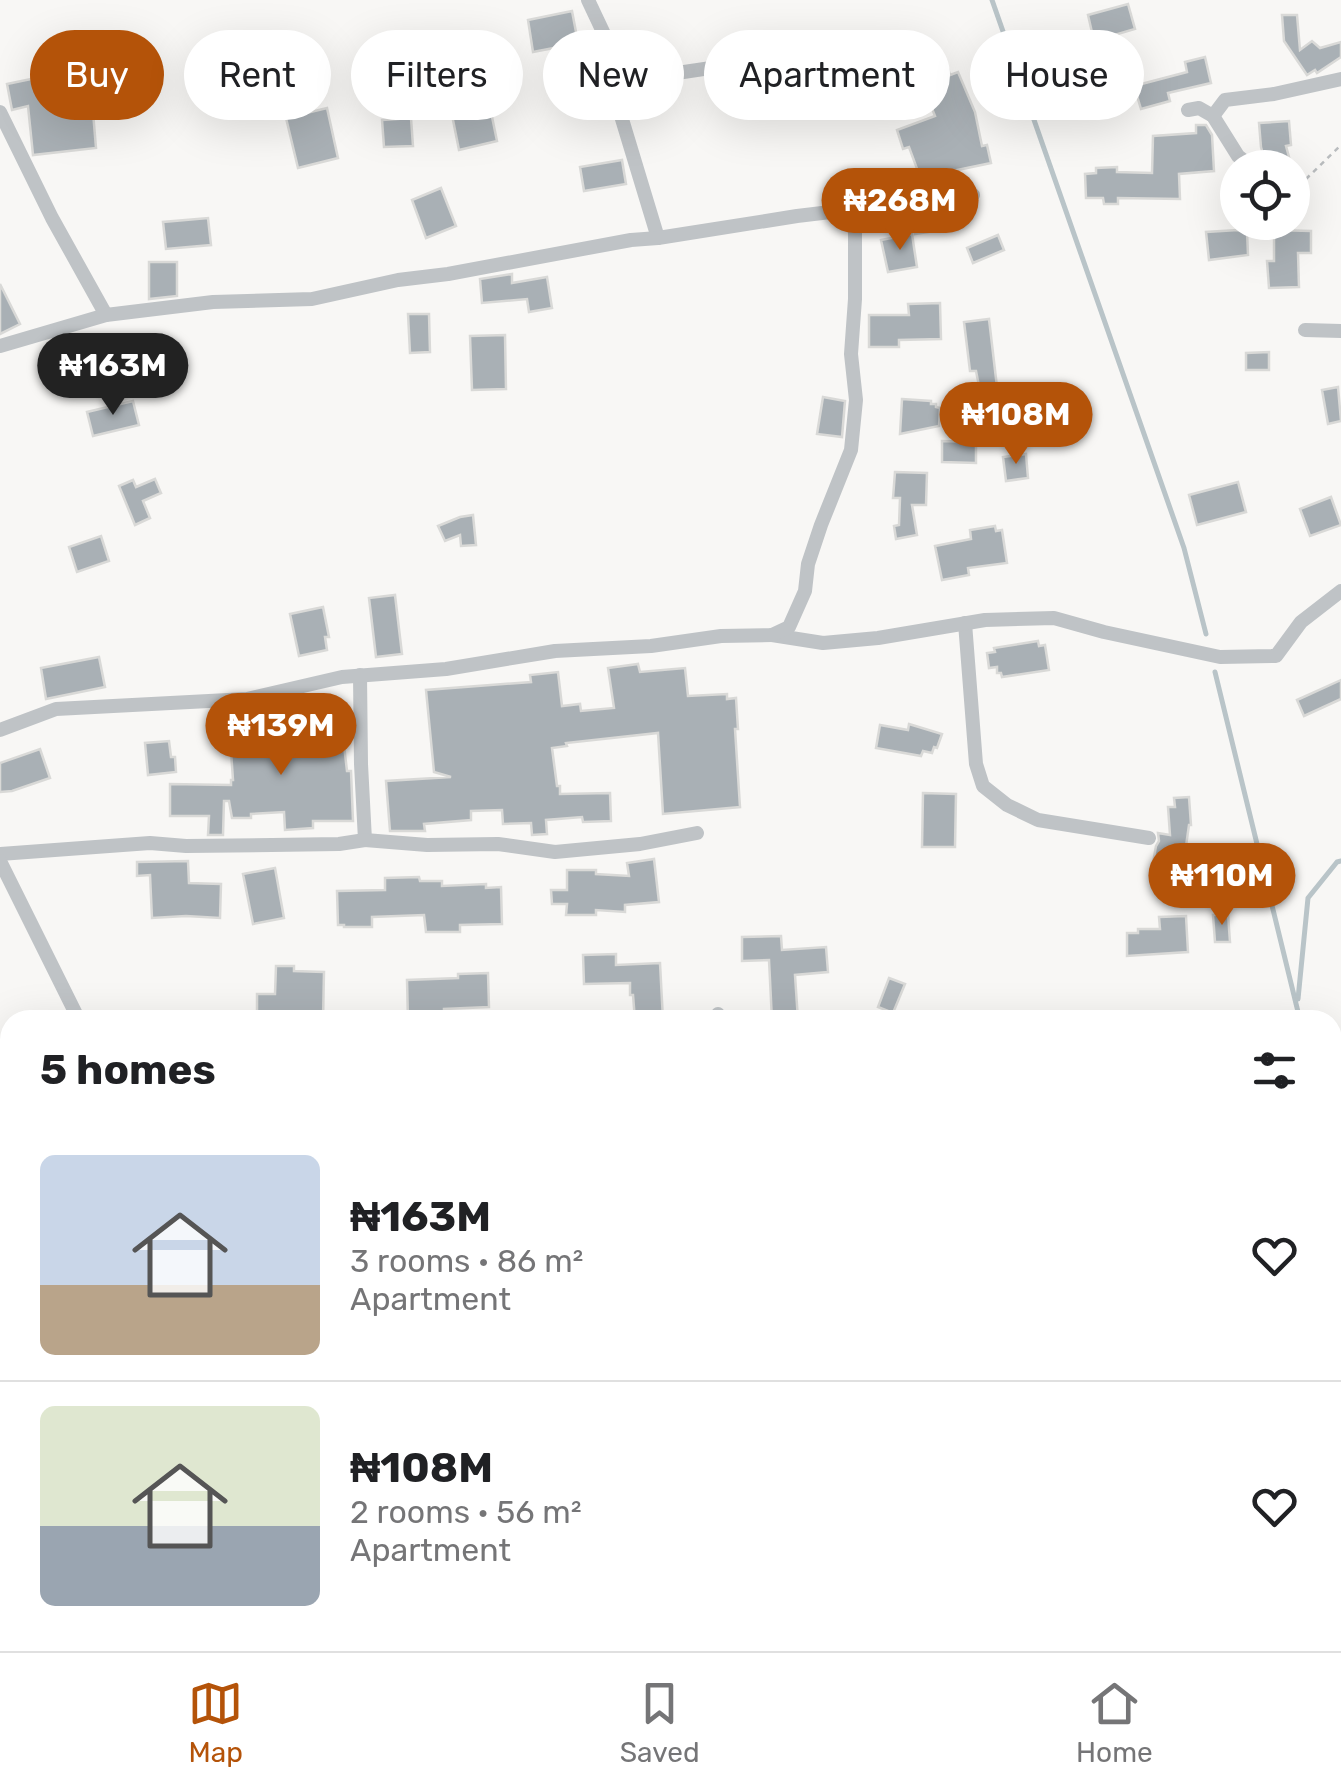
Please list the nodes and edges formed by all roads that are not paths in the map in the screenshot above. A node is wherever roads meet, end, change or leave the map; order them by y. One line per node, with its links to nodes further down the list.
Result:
1 (588, 0): 2 (street)
2 (602, 30)
3 (1341, 79): 6 (street)
4 (1188, 110): 6 (street)
5 (0, 112): 12 (street)
6 (1213, 116): 8 (street)
7 (621, 120): 11 (street)
8 (1234, 150)
9 (973, 196): 10 (street)
10 (855, 210): 11 (street); 18 (street)
11 (658, 238): 12 (street)
12 (106, 315): 15 (street)
13 (1305, 330): 14 (street)
14 (1341, 332)
15 (0, 346)
16 (1341, 591): 17 (street)
17 (965, 623): 18 (street); 22 (street)
18 (772, 634): 19 (street)
19 (360, 675): 20 (street); 23 (street)
20 (0, 730)
21 (696, 833): 23 (street)
22 (1150, 838)
23 (365, 840): 24 (street)
24 (0, 858): 25 (street)
25 (73, 1010)

